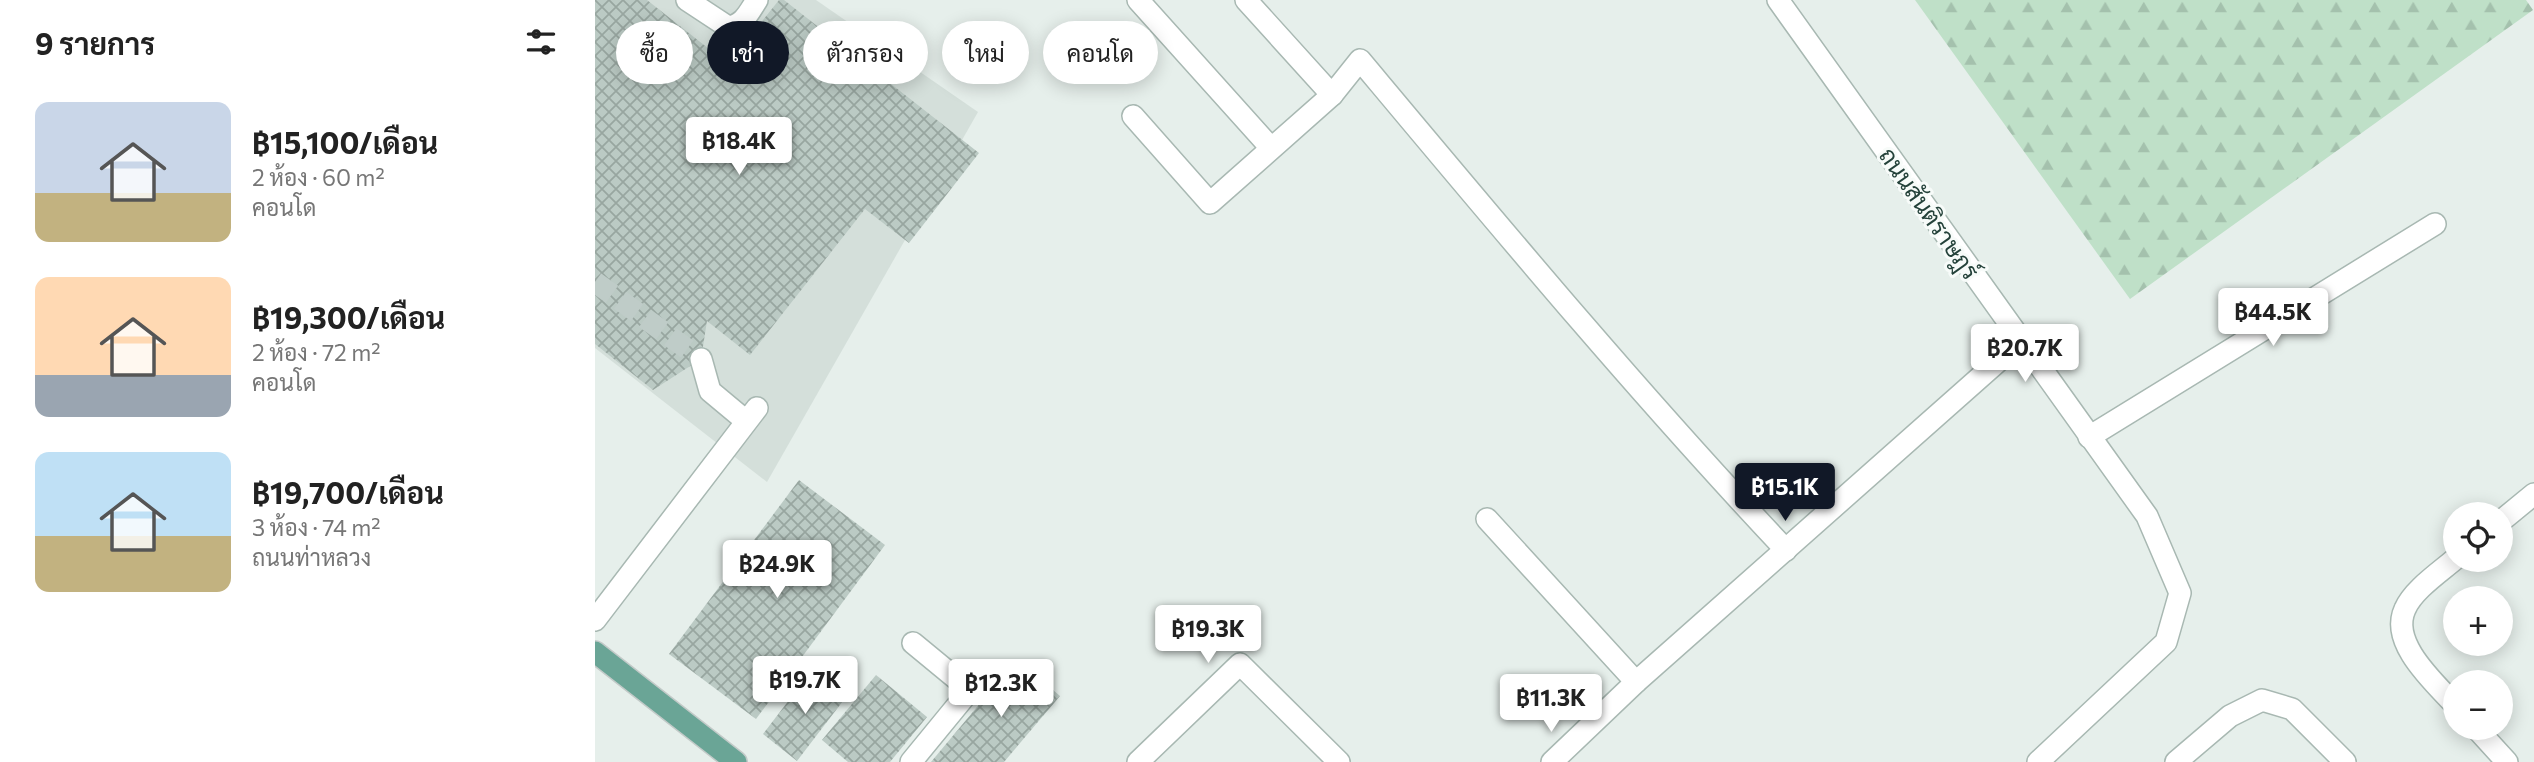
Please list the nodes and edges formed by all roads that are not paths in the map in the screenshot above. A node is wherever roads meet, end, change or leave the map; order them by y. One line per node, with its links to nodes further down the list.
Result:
1 (687, 0): 2 (street)
2 (757, 0)
3 (1138, 0): 8 (street)
4 (1246, 0): 6 (street)
5 (1778, 0): 10 (street, ถนนสันติราษฎร์)
6 (1332, 95): 8 (street); 16 (street)
7 (1133, 116): 8 (street)
8 (1271, 148)
9 (2435, 224): 12 (street)
10 (2021, 341): 12 (street, ถนนสันติราษฎร์); 16 (street)
11 (701, 359): 18 (street)
12 (2089, 437): 29 (street, ถนนสันติราษฎร์)
13 (2534, 494): 14 (street)
14 (2513, 511)
15 (1487, 519): 21 (street)
16 (1786, 550): 21 (street)
17 (2443, 569): 22 (street)
18 (595, 620)
19 (913, 643): 25 (street)
20 (595, 652): 24 (main road)
21 (1636, 682): 28 (street)
22 (2443, 692)
23 (2487, 740): 32 (street)
24 (736, 762)
25 (912, 762)
26 (1138, 762): 27 (street)
27 (1339, 762)
28 (1552, 762)
29 (2038, 762)
30 (2176, 762): 31 (street)
31 (2345, 762)
32 (2507, 762)

